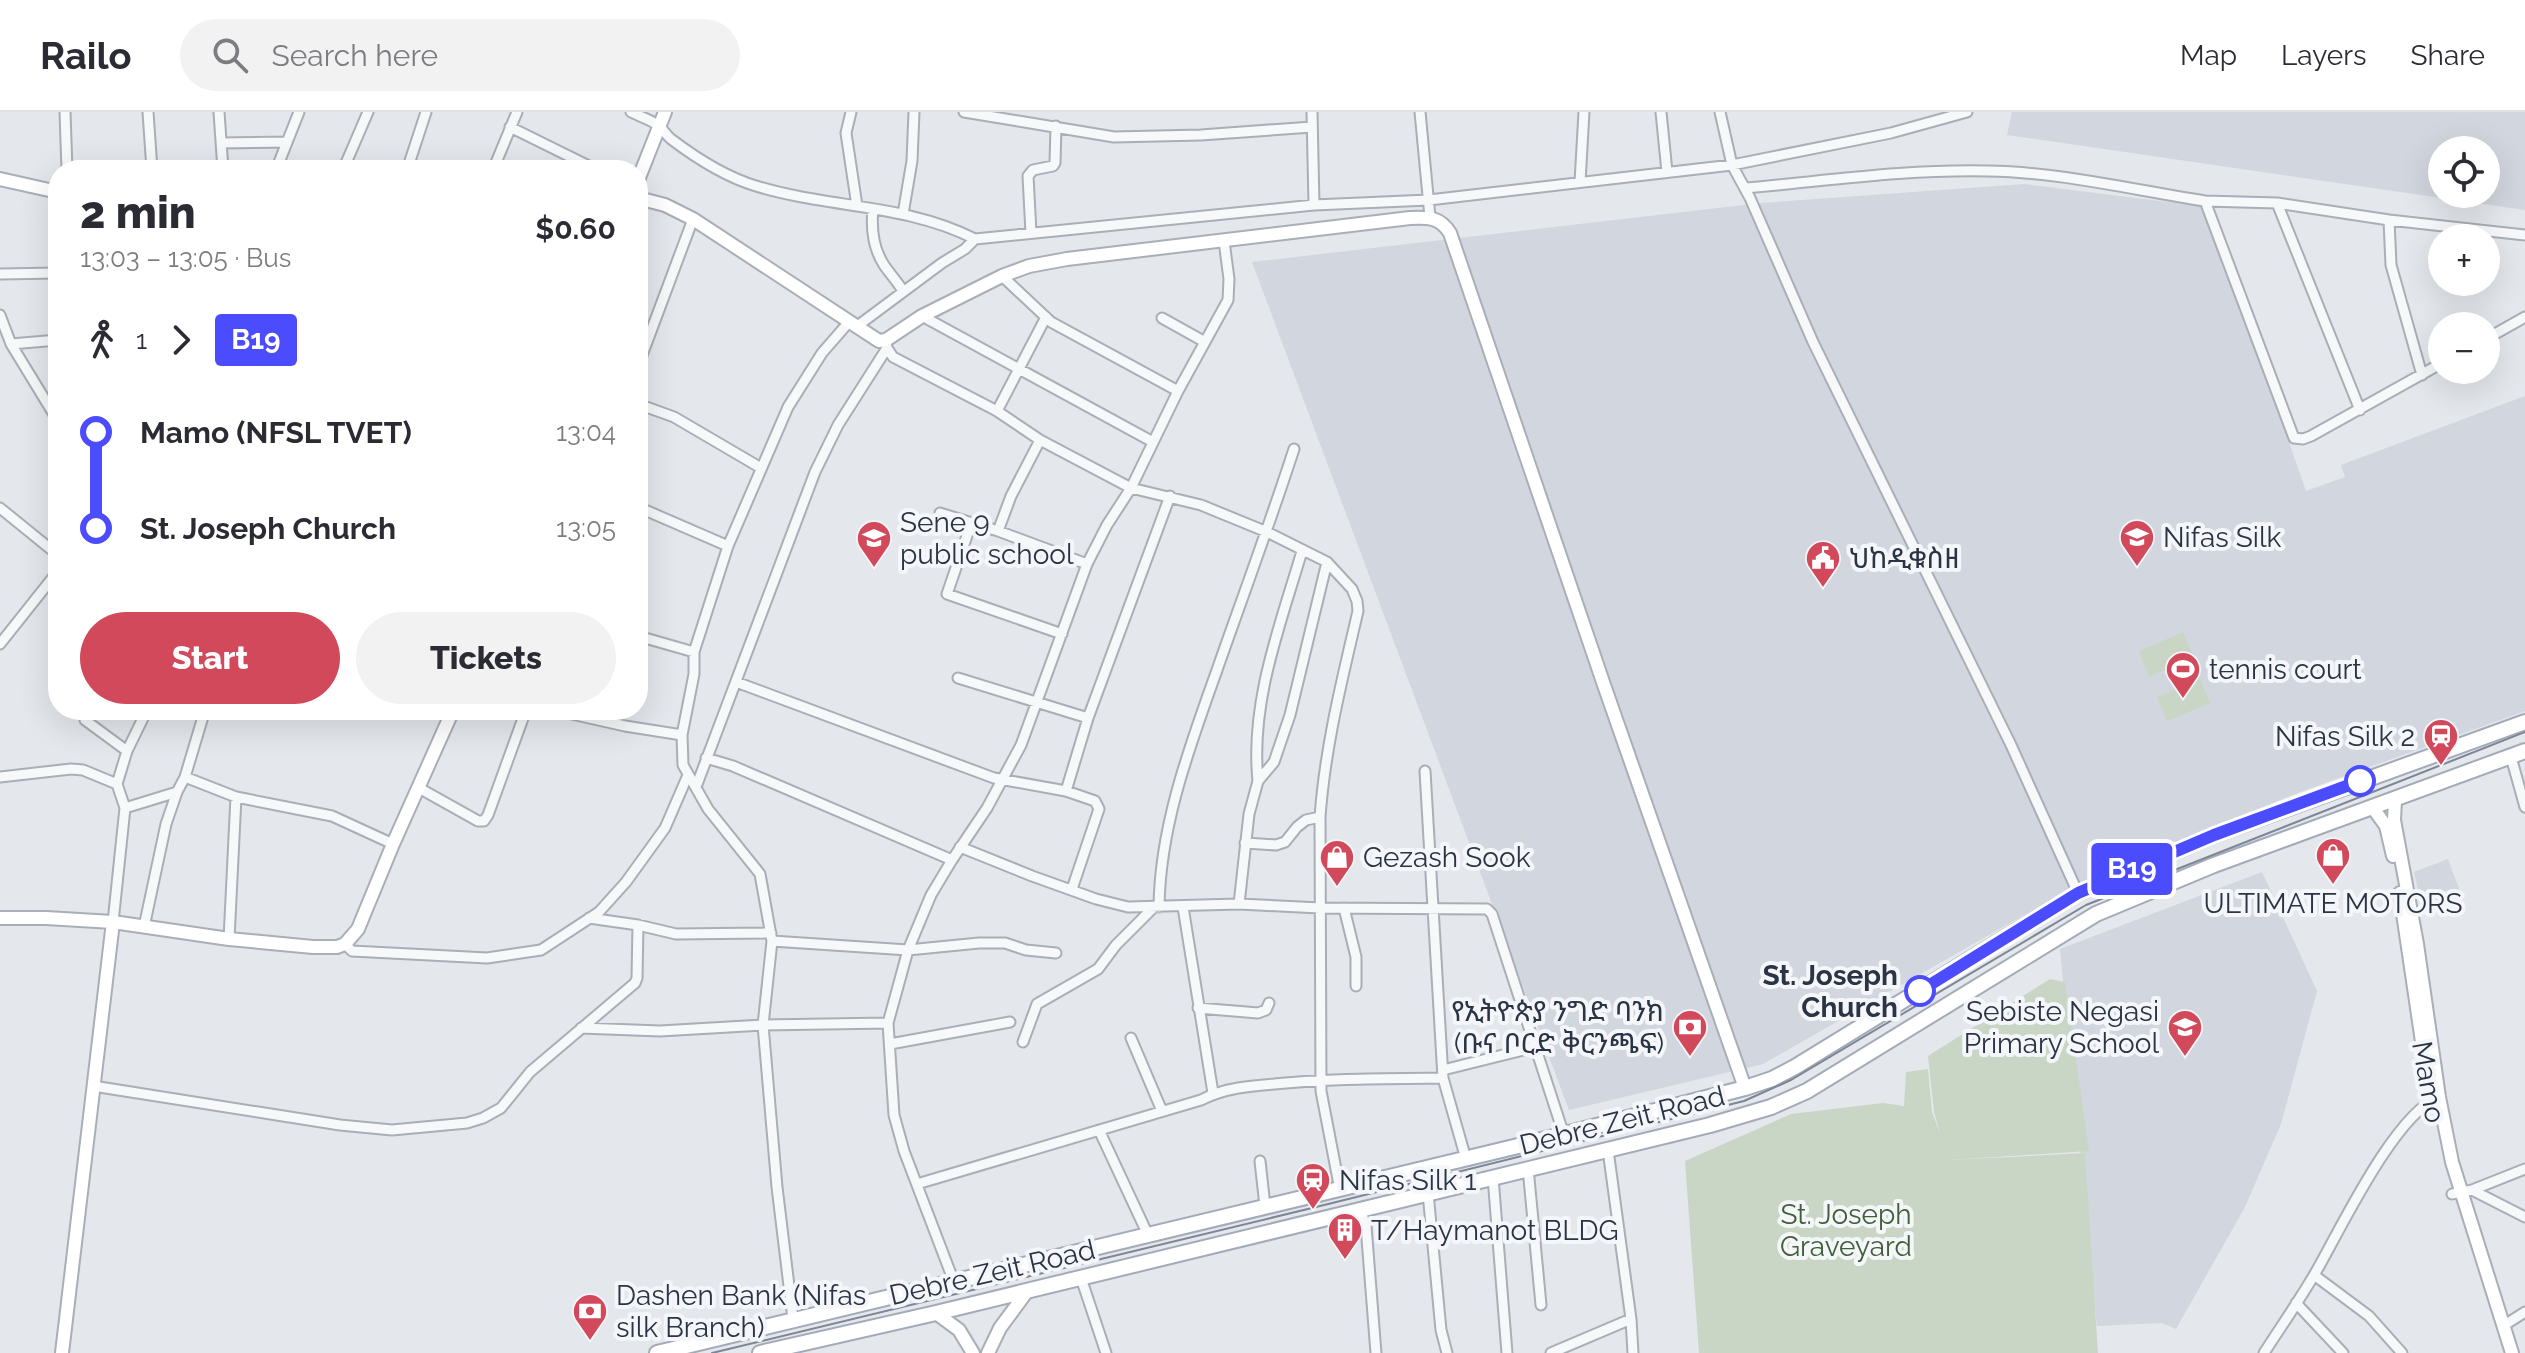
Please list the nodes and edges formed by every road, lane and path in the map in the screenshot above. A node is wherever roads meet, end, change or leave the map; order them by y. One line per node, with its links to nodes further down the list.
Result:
1 (65, 112): 26 (street)
2 (148, 112): 27 (street)
3 (219, 112): 25 (street)
4 (296, 112): 24 (street)
5 (368, 112): 30 (street)
6 (426, 112): 31 (street)
7 (517, 112): 22 (street)
8 (631, 112): 20 (street)
9 (665, 112): 20 (street)
10 (851, 112): 46 (street)
11 (914, 112): 48 (street)
12 (964, 112): 19 (street)
13 (1312, 112): 23 (street)
14 (1420, 112): 41 (street)
15 (1584, 112): 38 (street)
16 (1661, 112): 36 (street)
17 (1720, 112): 35 (street)
18 (1967, 112): 35 (street)
19 (998, 115): 21 (street)
20 (658, 125): 34 (street); 46 (street)
21 (1056, 126): 23 (street); 52 (street)
22 (510, 127): 32 (street); 33 (street)
23 (1312, 127): 45 (street)
24 (287, 142): 25 (street); 29 (street)
25 (221, 143): 28 (street)
26 (67, 160)
27 (151, 160)
28 (222, 160)
29 (280, 160)
30 (347, 160)
31 (410, 160)
32 (497, 160)
33 (577, 160)
34 (645, 160)
35 (1732, 165): 36 (street); 39 (street)
36 (1667, 172): 38 (street)
37 (0, 179): 40 (street)
38 (1580, 182): 41 (street)
39 (1746, 188): 43 (street); 139 (street)
40 (48, 190)
41 (1429, 200): 45 (street); 49 (street)
42 (648, 201): 50 (street)
43 (2205, 201): 44 (street); 78 (street)
44 (2277, 203): 51 (street); 78 (street)
45 (1314, 205): 52 (street)
46 (857, 206): 47 (street)
47 (873, 209): 48 (street); 59 (street)
48 (903, 214): 54 (street)
49 (1430, 217): 55 (street); 171 (street)
50 (693, 219): 65 (street); 67 (street)
51 (2389, 220): 53 (street); 74 (street)
52 (1031, 233): 54 (street)
53 (2525, 235)
54 (975, 239): 59 (street)
55 (1224, 241): 58 (street); 69 (street)
56 (48, 273): 57 (street)
57 (0, 274)
58 (1002, 276): 61 (street); 62 (street)
59 (903, 291): 65 (street)
60 (0, 315): 70 (street)
61 (922, 316): 71 (street); 72 (street)
62 (1046, 317): 72 (street); 75 (street)
63 (2525, 317): 66 (street)
64 (1162, 318): 69 (street)
65 (853, 324): 71 (street); 83 (street)
66 (2500, 331)
67 (648, 339)
68 (48, 341): 70 (street)
69 (1205, 342): 75 (street)
70 (11, 344): 76 (street)
71 (886, 344): 79 (street); 103 (street)
72 (1018, 368): 79 (street); 81 (street)
73 (2428, 371): 74 (street)
74 (2422, 375): 78 (street)
75 (1178, 391): 81 (street)
76 (48, 405)
77 (648, 408): 83 (street)
78 (2360, 410)
79 (997, 411): 80 (street)
80 (1040, 440): 84 (street); 90 (street)
81 (1153, 442): 84 (street)
82 (1294, 449): 91 (street)
83 (761, 468): 92 (street)
84 (1131, 488): 85 (street); 96 (street)
85 (1170, 496): 91 (street); 105 (street)
86 (0, 508): 93 (street)
87 (648, 511): 92 (street)
88 (940, 513): 89 (street)
89 (971, 524): 90 (street); 98 (street)
90 (998, 531): 96 (street)
91 (1267, 532): 94 (street); 141 (street)
92 (728, 546): 101 (street)
93 (48, 547)
94 (1302, 551): 95 (street); 122 (street)
95 (1327, 562): 122 (street); 133 (street)
96 (1087, 564): 98 (street)
97 (48, 584): 100 (street)
98 (1062, 634): 104 (street)
99 (648, 639): 101 (street)
100 (0, 644)
101 (694, 652): 113 (street)
102 (958, 678): 104 (street)
103 (736, 682): 116 (street); 121 (street)
104 (1038, 703): 105 (street); 121 (street)
105 (1088, 718): 126 (street)
106 (85, 720): 114 (street)
107 (142, 720): 114 (street)
108 (202, 720): 120 (street)
109 (449, 720): 125 (street)
110 (522, 720): 125 (street)
111 (598, 720): 113 (street)
112 (2525, 722): 139 (main road, Debre Zeit Road)
113 (682, 735): 118 (street)
114 (127, 751): 123 (street)
115 (2518, 754): 129 (main road, Debre Zeit Road); 130 (street)
116 (706, 758): 124 (street); 137 (street)
117 (1425, 771): 145 (street)
118 (688, 775): 124 (street); 147 (street)
119 (0, 777): 123 (street)
120 (185, 777): 127 (street); 128 (street)
121 (1004, 779): 126 (street); 136 (street)
122 (1258, 781): 134 (street)
123 (117, 784): 131 (street)
124 (696, 787): 151 (street)
125 (419, 788): 135 (street)
126 (1066, 791): 138 (street)
127 (177, 792): 131 (street); 150 (street)
128 (236, 797): 135 (street); 152 (street)
129 (2395, 800): 132 (main road, Debre Zeit Road); 154 (street)
130 (2525, 807)
131 (125, 808): 148 (street)
132 (2373, 808): 154 (street, Mamo); 177 (main road, Debre Zeit Road)
133 (1320, 817): 134 (street); 143 (street)
134 (1245, 843): 140 (street)
135 (393, 844): 153 (street)
136 (960, 847): 137 (street); 138 (street)
137 (952, 860): 155 (street)
138 (1072, 889): 141 (street)
139 (2078, 893): 171 (main road, Debre Zeit Road)
140 (1239, 904): 142 (street); 143 (street)
141 (1156, 907): 142 (street); 165 (street)
142 (1183, 907): 159 (street)
143 (1320, 908): 144 (street); 169 (street)
144 (1344, 908): 145 (street); 157 (street)
145 (1432, 909): 167 (street); 168 (street)
146 (0, 918): 148 (street)
147 (589, 918): 149 (street); 153 (street)
148 (113, 922): 150 (street); 170 (street)
149 (638, 925): 151 (street); 163 (street)
150 (144, 927): 152 (street)
151 (771, 937): 155 (street); 162 (street)
152 (229, 939): 153 (street)
153 (345, 944)
154 (2412, 944): 173 (street, Mamo)
155 (908, 950): 156 (street); 161 (street)
156 (1056, 953)
157 (1356, 986)
158 (1269, 1003): 159 (street)
159 (1198, 1008): 172 (street)
160 (1010, 1022): 166 (street)
161 (888, 1023): 162 (street); 166 (street)
162 (763, 1025): 163 (street); 199 (street)
163 (581, 1028): 170 (street)
164 (1131, 1038): 174 (street)
165 (1023, 1042)
166 (890, 1044): 183 (street)
167 (1535, 1047): 168 (street); 176 (street)
168 (1443, 1074): 169 (street); 178 (street)
169 (1320, 1079): 172 (street); 184 (street)
170 (93, 1086): 202 (street)
171 (1745, 1088): 176 (main road, Debre Zeit Road)
172 (1213, 1093): 174 (street)
173 (2435, 1099): 185 (street, Mamo); 191 (street)
174 (1162, 1111): 175 (street)
175 (1099, 1130): 183 (street); 190 (street)
176 (1564, 1135): 178 (main road, Debre Zeit Road)
177 (1608, 1150): 180 (main road, Debre Zeit Road); 200 (street)
178 (1466, 1159): 184 (main road, Debre Zeit Road)
179 (1260, 1161): 187 (street)
180 (1528, 1168): 182 (main road, Debre Zeit Road); 196 (street)
181 (2525, 1169): 185 (street)
182 (1493, 1177): 186 (main road, Debre Zeit Road); 210 (street)
183 (917, 1184): 193 (street)
184 (1340, 1190): 187 (main road, Debre Zeit Road)
185 (2461, 1192): 189 (street); 201 (street); 216 (street, Mamo)
186 (1428, 1193): 188 (main road, Debre Zeit Road); 209 (street)
187 (1265, 1206): 190 (main road, Debre Zeit Road)
188 (1360, 1209): 192 (main road, Debre Zeit Road); 208 (street)
189 (2525, 1217)
190 (1148, 1235): 193 (main road, Debre Zeit Road)
191 (2314, 1275): 195 (street); 215 (street)
192 (1081, 1278): 194 (main road, Debre Zeit Road); 207 (street)
193 (954, 1282): 199 (main road, Debre Zeit Road)
194 (1028, 1290): 198 (main road, Debre Zeit Road); 206 (street)
195 (2296, 1303): 213 (street); 214 (street)
196 (1541, 1305)
197 (2525, 1312): 201 (street)
198 (936, 1313): 204 (main road, Debre Zeit Road); 205 (street)
199 (793, 1319): 203 (main road, Debre Zeit Road)
200 (1631, 1319): 211 (street); 212 (street)
201 (2503, 1326): 217 (street)
202 (62, 1353)
203 (657, 1353)
204 (760, 1353)
205 (973, 1353)
206 (988, 1353)
207 (1106, 1353)
208 (1376, 1353)
209 (1447, 1353)
210 (1507, 1353)
211 (1551, 1353)
212 (1633, 1353)
213 (2264, 1353)
214 (2343, 1353)
215 (2402, 1353)
216 (2503, 1353)
217 (2512, 1353)

